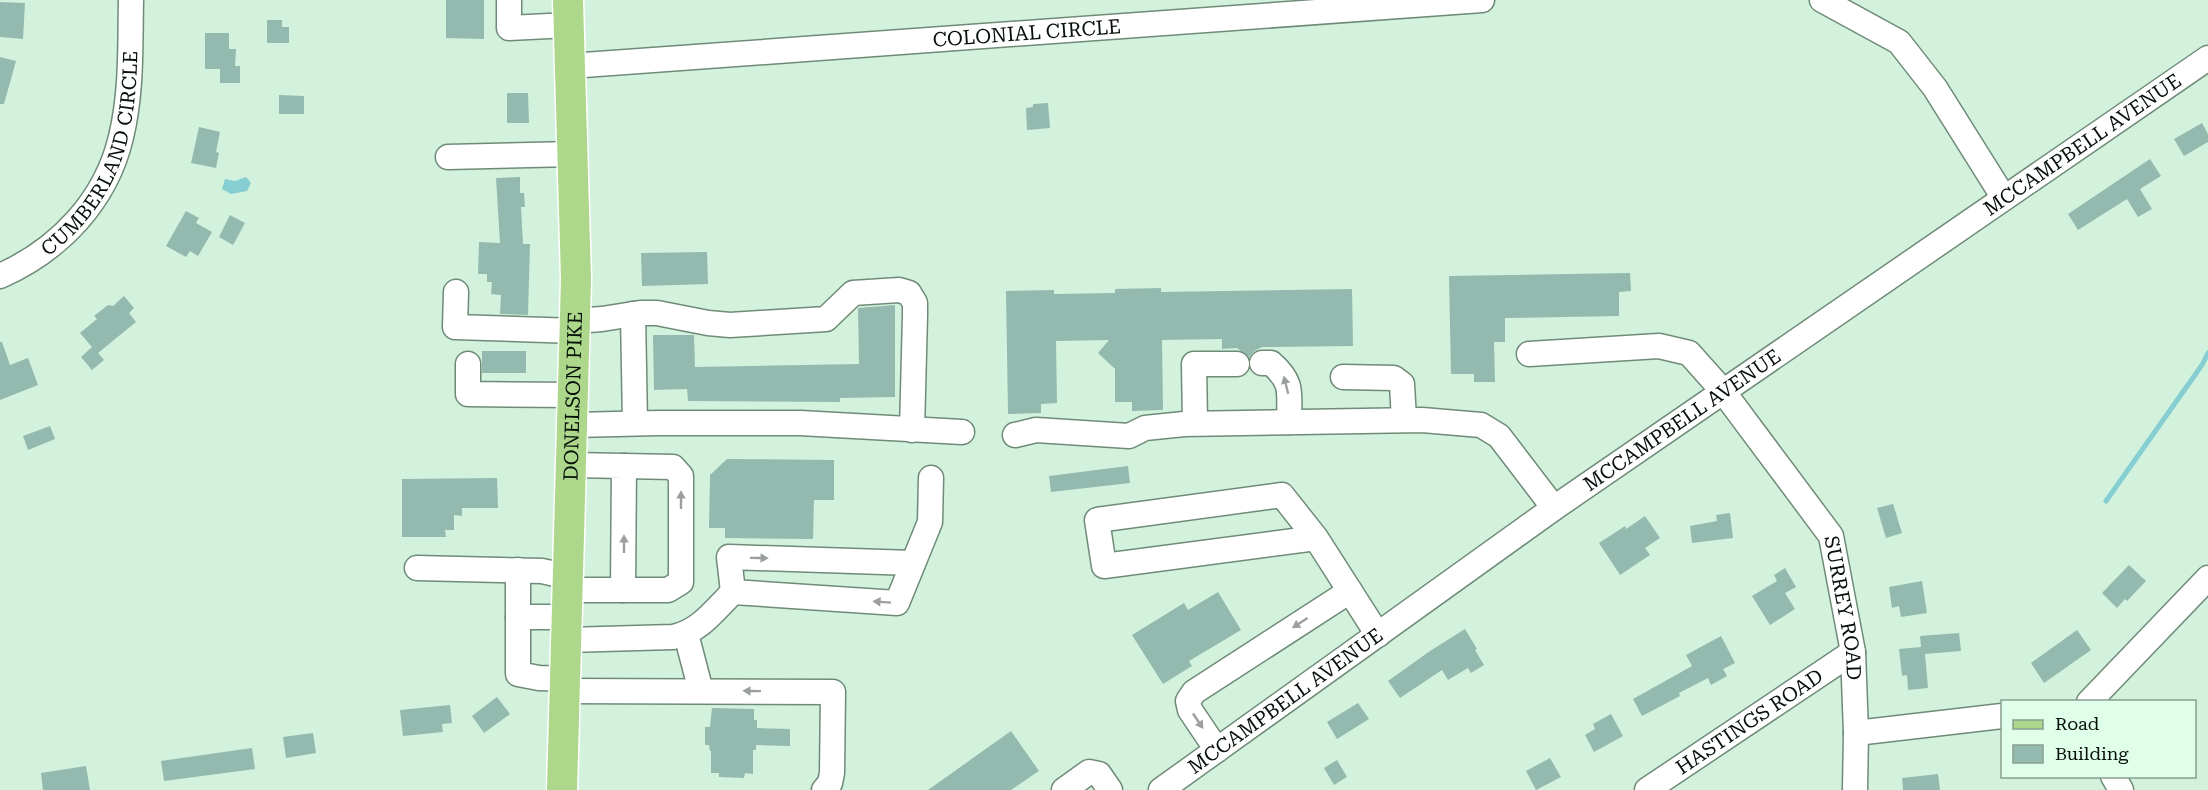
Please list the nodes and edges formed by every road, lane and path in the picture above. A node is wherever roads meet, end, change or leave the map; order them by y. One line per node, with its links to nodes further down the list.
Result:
1 (131, 0): 11 (street, CUMBERLAND CIRCLE)
2 (508, 0): 5 (street)
3 (1482, 0): 7 (street, COLONIAL CIRCLE)
4 (1822, 0): 10 (street)
5 (568, 12): 7 (main road, DONELSON PIKE)
6 (2208, 58): 10 (street, MCCAMPBELL AVENUE)
7 (570, 66): 8 (main road, DONELSON PIKE)
8 (573, 154): 9 (street); 14 (main road, DONELSON PIKE)
9 (448, 157)
10 (2004, 198): 20 (street, MCCAMPBELL AVENUE)
11 (0, 276)
12 (456, 291): 14 (street)
13 (633, 314): 14 (street); 24 (street); 27 (street)
14 (576, 326): 21 (main road, DONELSON PIKE)
15 (1529, 354): 20 (street, SURREY ROAD)
16 (1262, 363): 23 (street, one-way to 16)
17 (468, 364): 21 (street)
18 (1238, 364): 25 (street)
19 (1343, 377): 22 (street)
20 (1722, 390): 33 (street, MCCAMPBELL AVENUE); 46 (street, SURREY ROAD)
21 (574, 395): 26 (main road, DONELSON PIKE)
22 (1404, 420): 23 (street); 33 (street)
23 (1289, 422): 25 (street)
24 (635, 423): 26 (street); 27 (street)
25 (1195, 423): 29 (street)
26 (573, 425): 30 (main road, DONELSON PIKE)
27 (912, 430): 28 (street)
28 (962, 432)
29 (1015, 435)
30 (572, 465): 31 (street); 42 (main road, DONELSON PIKE)
31 (624, 466): 39 (street, one-way to 31); 39 (street, one-way to 31)
32 (931, 478): 35 (street)
33 (1554, 508): 45 (street, MCCAMPBELL AVENUE)
34 (1316, 538): 34 (street); 40 (street)
35 (913, 563): 41 (street, one-way to 41); 41 (street, one-way to 35)
36 (417, 568): 37 (street)
37 (518, 570): 42 (street); 43 (street)
38 (2208, 578): 49 (street)
39 (623, 590): 42 (street)
40 (1350, 591): 45 (street); 52 (street, one-way to 52)
41 (733, 592): 44 (street)
42 (568, 606): 43 (street); 44 (street); 47 (main road, DONELSON PIKE)
43 (518, 617): 47 (street)
44 (686, 634): 48 (street)
45 (1378, 635): 52 (street, MCCAMPBELL AVENUE)
46 (1852, 652): 51 (street, SURREY ROAD); 58 (street, HASTINGS ROAD)
47 (566, 685): 48 (street); 53 (main road, DONELSON PIKE)
48 (701, 691): 54 (street, one-way to 48)
49 (2091, 700)
50 (2001, 716): 51 (street)
51 (1856, 733): 59 (street, SURREY ROAD)
52 (1217, 750): 57 (street, MCCAMPBELL AVENUE)
53 (562, 790)
54 (824, 790)
55 (1064, 790): 56 (street)
56 (1110, 790)
57 (1161, 790)
58 (1647, 790)
59 (1855, 790)

